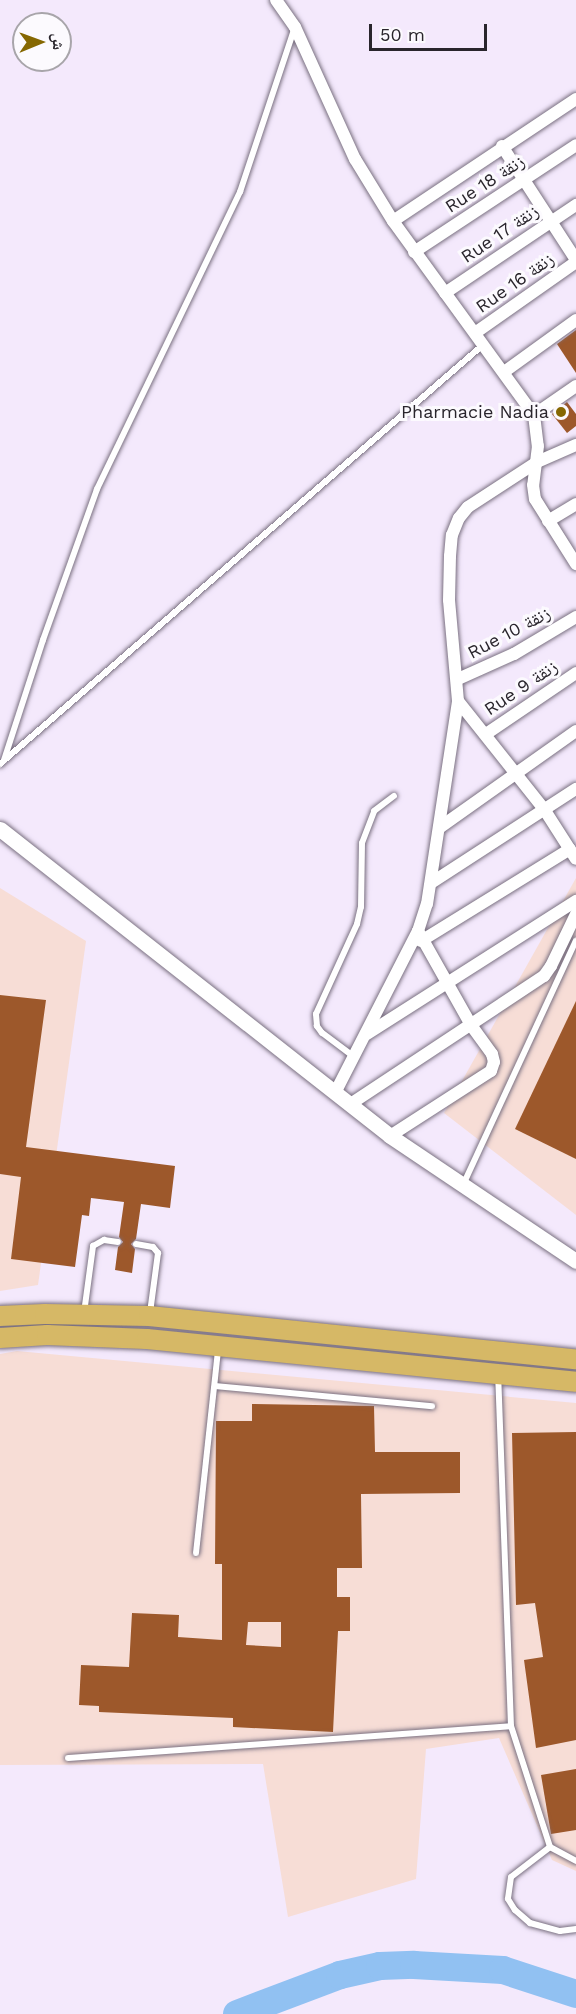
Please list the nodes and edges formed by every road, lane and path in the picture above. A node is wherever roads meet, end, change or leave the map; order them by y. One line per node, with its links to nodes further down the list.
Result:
1 (276, 0): 2 (street)
2 (295, 27): 9 (street); 30 (lane)
3 (576, 99): 5 (street)
4 (576, 145): 6 (street, Rue 18 زنقة)
5 (502, 146): 6 (street); 9 (street)
6 (525, 179): 8 (street); 10 (street, Rue 18 زنقة)
7 (576, 205): 8 (street, Rue 17 زنقة)
8 (552, 220): 11 (street); 12 (street, Rue 17 زنقة)
9 (393, 221): 10 (street)
10 (414, 252): 12 (street)
11 (576, 261): 14 (street, Rue 16 زنقة)
12 (445, 293): 14 (street)
13 (576, 320): 16 (street)
14 (475, 333): 15 (street)
15 (484, 344): 16 (street); 30 (lane)
16 (504, 372): 18 (street)
17 (576, 386): 18 (street)
18 (534, 415): 20 (street)
19 (576, 445): 20 (street)
20 (537, 462): 22 (street); 26 (street)
21 (576, 504): 22 (street)
22 (548, 521): 23 (street)
23 (575, 561)
24 (576, 617): 26 (street, Rue 10 زنقة)
25 (576, 673): 29 (street, Rue 9 زنقة)
26 (458, 679): 27 (street)
27 (458, 701): 29 (street); 35 (street)
28 (576, 730): 31 (street)
29 (486, 734): 31 (street)
30 (2, 762)
31 (515, 772): 34 (street); 35 (street)
32 (576, 789): 34 (street)
33 (394, 796): 46 (lane)
34 (544, 809): 37 (street); 38 (street)
35 (439, 828): 38 (street)
36 (0, 829): 47 (street)
37 (573, 854): 41 (street)
38 (431, 883): 41 (street)
39 (576, 901): 43 (street)
40 (576, 914): 44 (street)
41 (420, 936): 43 (street); 45 (street)
42 (576, 941): 50 (lane)
43 (447, 982): 44 (street); 45 (street)
44 (471, 1025): 48 (street); 49 (street)
45 (366, 1035): 46 (street)
46 (354, 1058): 47 (street)
47 (335, 1093): 48 (street)
48 (349, 1105): 49 (street)
49 (390, 1136): 50 (street)
50 (463, 1186): 53 (street)
51 (118, 1242): 54 (lane)
52 (136, 1244): 56 (lane)
53 (576, 1262)
54 (84, 1314): 55 (main road); 56 (main road)
55 (0, 1316)
56 (149, 1316): 59 (main road)
57 (0, 1338): 58 (main road)
58 (219, 1346): 60 (main road); 62 (lane)
59 (576, 1359)
60 (498, 1373): 61 (main road); 65 (lane)
61 (576, 1382)
62 (215, 1386): 63 (lane); 64 (lane)
63 (432, 1406)
64 (196, 1553)
65 (511, 1726): 66 (lane); 67 (lane)
66 (68, 1758)
67 (550, 1847): 68 (lane); 69 (lane)
68 (576, 1861)
69 (576, 1929)

